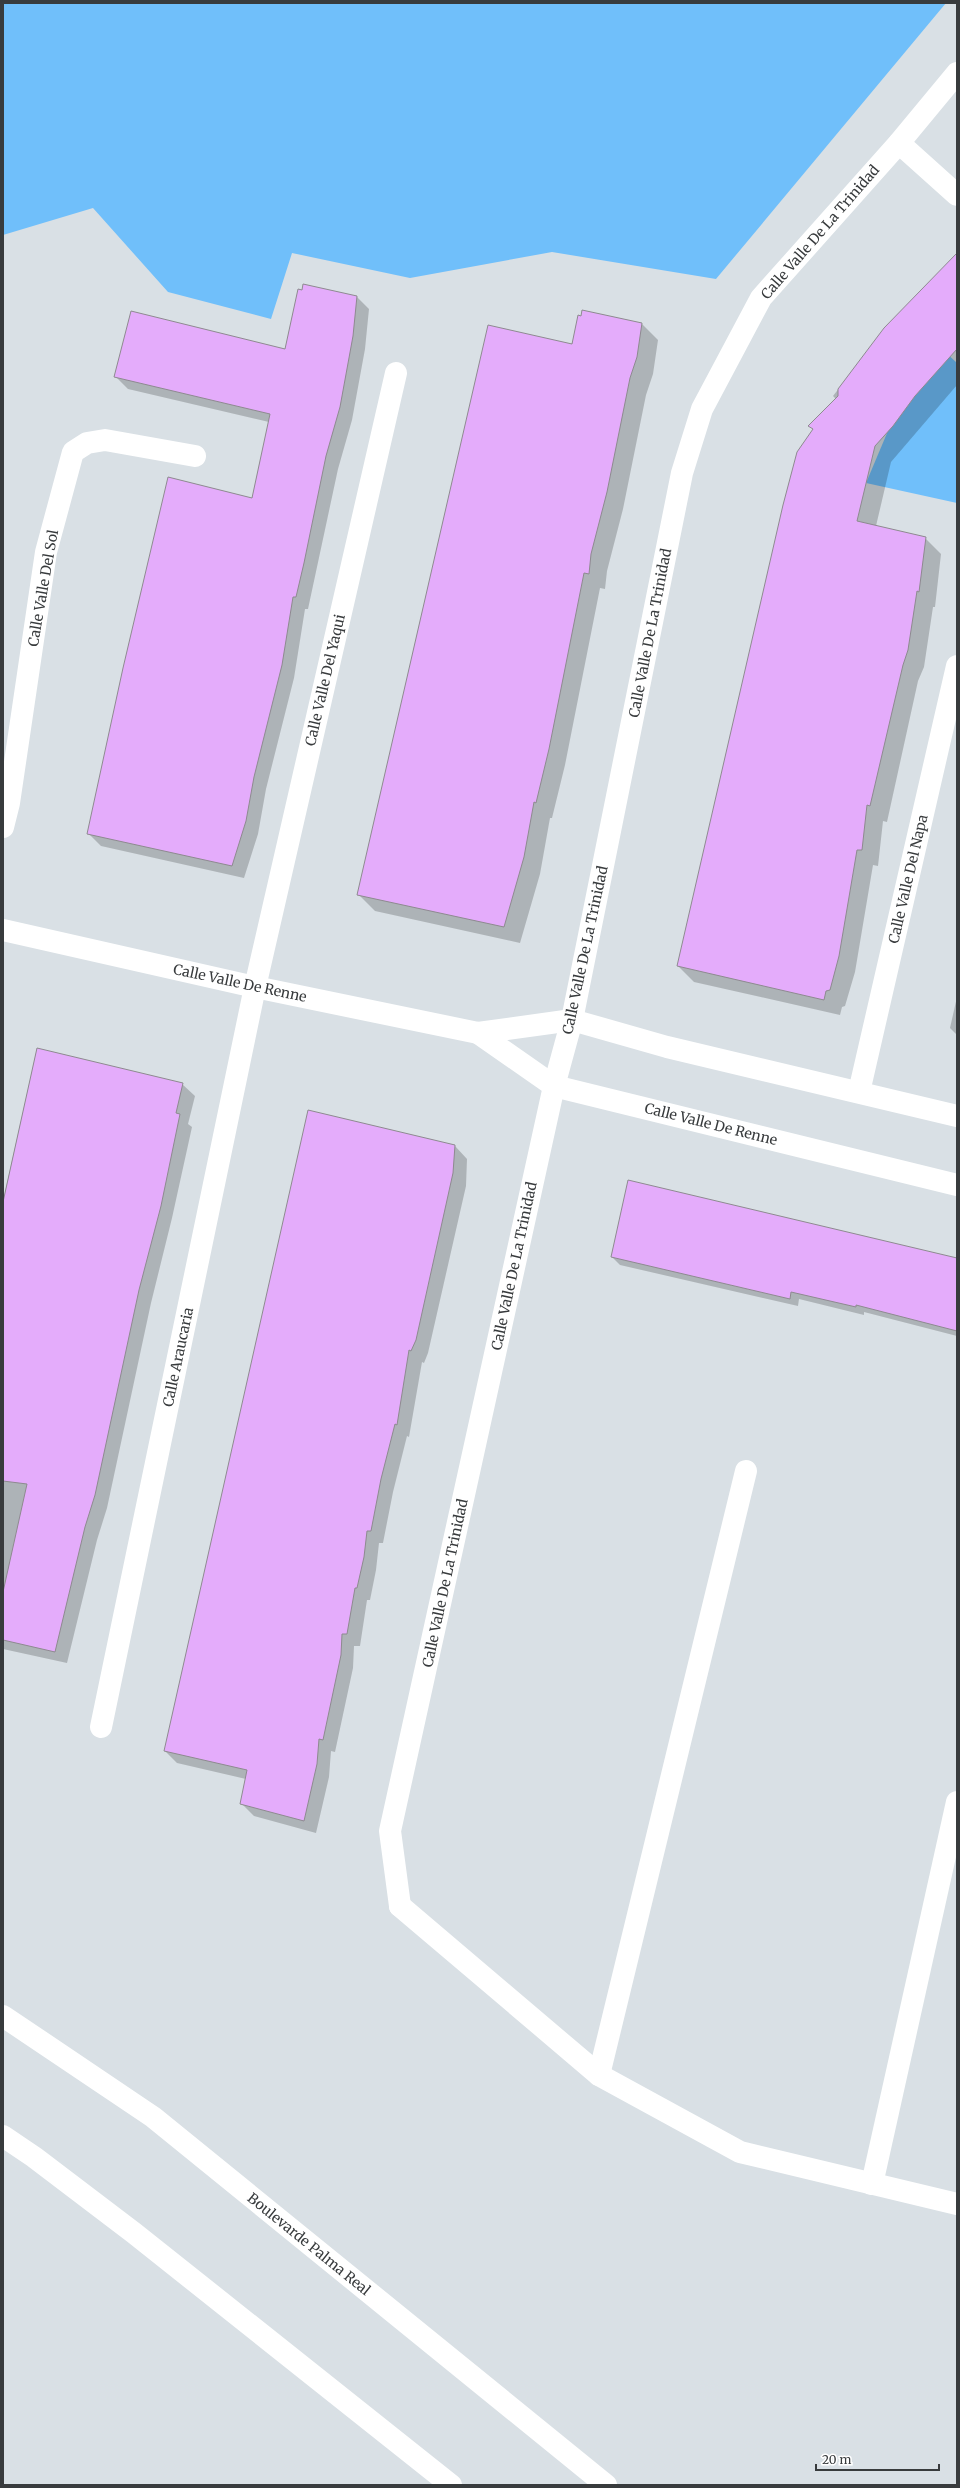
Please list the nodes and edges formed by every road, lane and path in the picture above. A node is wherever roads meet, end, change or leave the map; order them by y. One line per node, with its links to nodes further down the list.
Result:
1 (957, 73): 2 (street, Calle Valle De La Trinidad)
2 (899, 143): 3 (street); 10 (street, Calle Valle De La Trinidad)
3 (957, 195)
4 (396, 373): 9 (street, Calle Valle Del Yaqui)
5 (195, 456): 7 (street, Calle Valle Del Sol)
6 (957, 666): 13 (street, Calle Valle Del Napa)
7 (3, 826)
8 (3, 930): 9 (street, Calle Valle De Renne)
9 (255, 987): 11 (street, Calle Valle De Renne); 17 (street, Calle Araucaria)
10 (572, 1020): 11 (street, Calle Valle De Renne); 12 (street, Calle Valle De La Trinidad); 13 (street, Calle Valle De Renne)
11 (478, 1033): 12 (street, Calle Valle De Renne)
12 (554, 1086): 15 (street, Calle Valle De Renne); 20 (street, Calle Valle De La Trinidad)
13 (859, 1092): 14 (street, Calle Valle De Renne)
14 (957, 1116)
15 (957, 1185)
16 (746, 1470): 20 (street)
17 (101, 1727)
18 (957, 1802): 22 (street)
19 (3, 2016): 25 (street, Boulevarde Palma Real)
20 (599, 2075): 22 (street)
21 (3, 2136): 24 (street)
22 (872, 2184): 23 (street)
23 (957, 2204)
24 (451, 2485)
25 (606, 2485)

